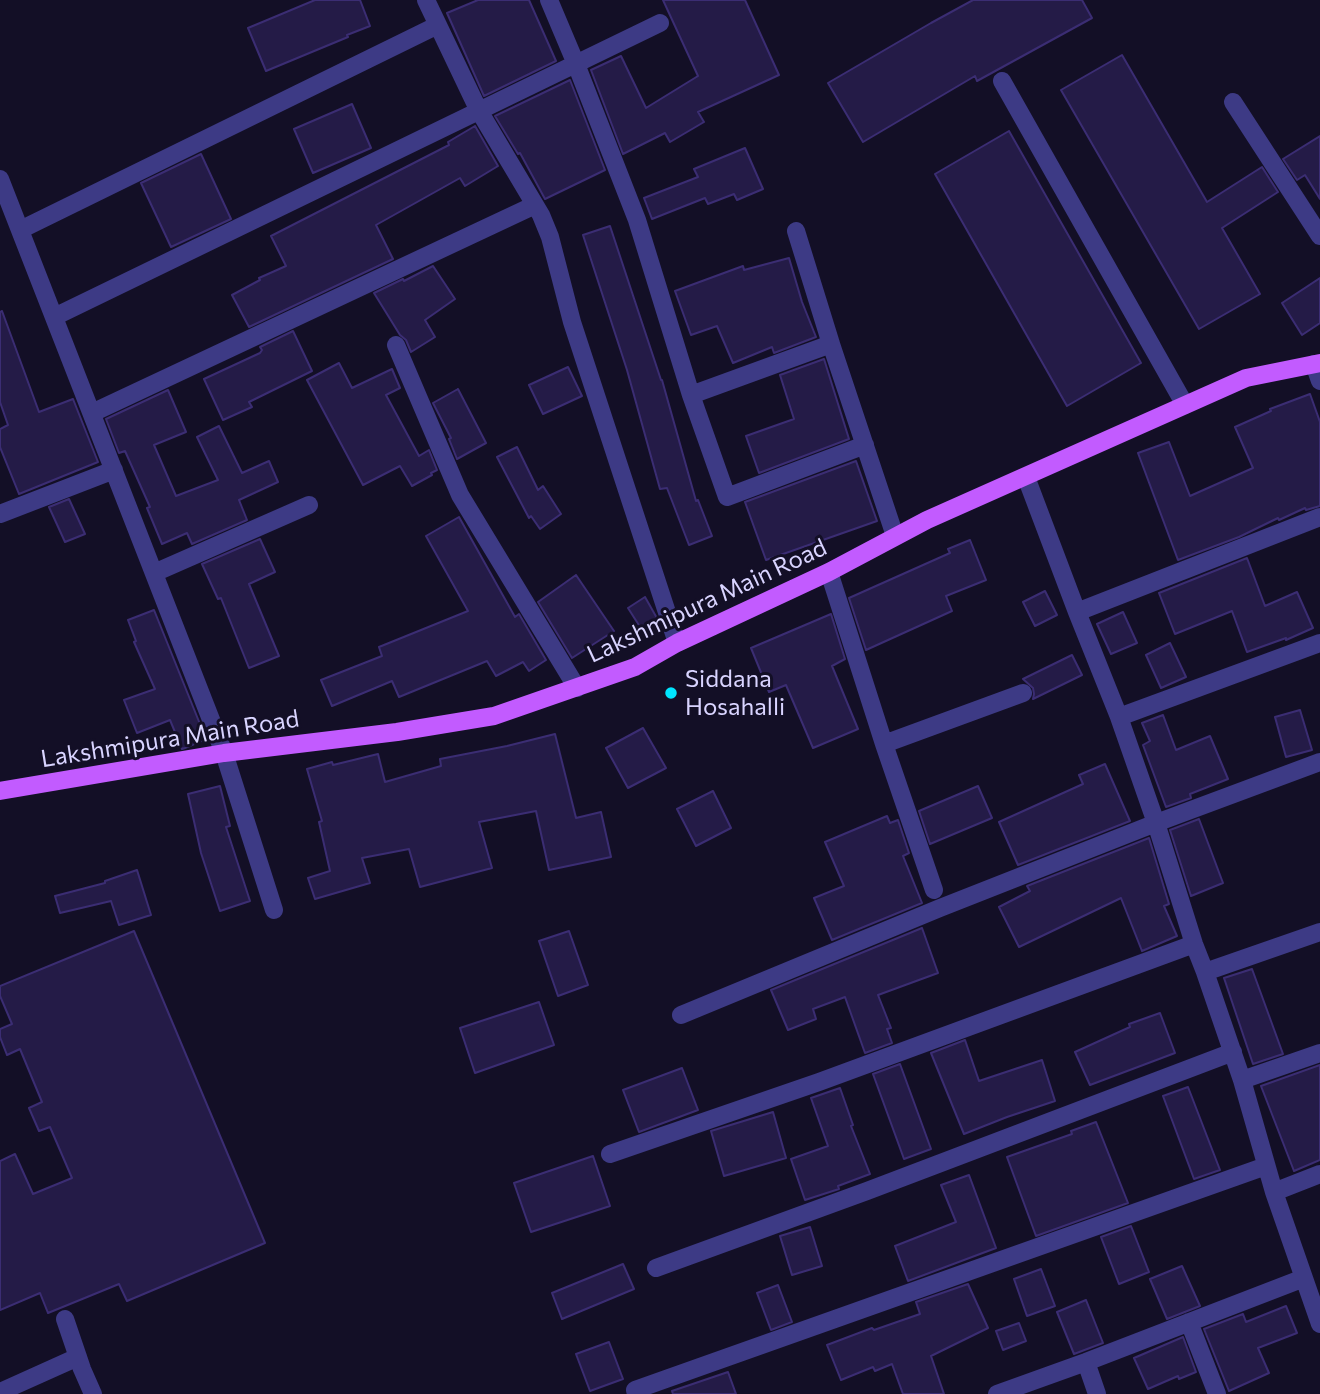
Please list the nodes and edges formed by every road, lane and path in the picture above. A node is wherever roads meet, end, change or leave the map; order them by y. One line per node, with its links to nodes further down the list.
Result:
1 (426, 0): 4 (street)
2 (549, 0): 5 (street)
3 (660, 23): 5 (street)
4 (438, 25): 8 (street); 11 (street)
5 (576, 64): 8 (street); 18 (street)
6 (1002, 82): 19 (street)
7 (1233, 102): 13 (street)
8 (480, 112): 10 (street); 14 (street)
9 (0, 179): 11 (street)
10 (534, 205): 20 (street); 31 (street)
11 (20, 230): 14 (street)
12 (796, 231): 15 (street)
13 (1320, 236)
14 (54, 317): 20 (street)
15 (831, 344): 18 (street); 21 (street)
16 (396, 345): 33 (street)
17 (1318, 370): 19 (main road, Lakshmipura Main Road)
18 (691, 395): 21 (street)
19 (1185, 405): 23 (main road, Lakshmipura Main Road)
20 (92, 413): 22 (street)
21 (865, 445): 27 (street)
22 (114, 470): 25 (street); 28 (street)
23 (1026, 477): 27 (main road, Lakshmipura Main Road); 30 (street)
24 (309, 505): 28 (street)
25 (0, 514)
26 (1320, 517): 30 (street)
27 (895, 536): 29 (main road, Lakshmipura Main Road)
28 (154, 572): 37 (street)
29 (829, 572): 31 (main road, Lakshmipura Main Road); 36 (street)
30 (1077, 612): 35 (street)
31 (677, 643): 33 (main road, Lakshmipura Main Road)
32 (1320, 643): 35 (street)
33 (577, 688): 37 (main road, Lakshmipura Main Road)
34 (1023, 693): 36 (street)
35 (1119, 717): 40 (street)
36 (884, 744): 41 (street)
37 (224, 753): 39 (main road, Lakshmipura Main Road); 42 (street)
38 (1320, 762): 40 (street)
39 (0, 791)
40 (1156, 823): 44 (street); 46 (street)
41 (934, 890)
42 (274, 910)
43 (1320, 932): 45 (street)
44 (1194, 944): 45 (street); 50 (street)
45 (1205, 972): 47 (street)
46 (681, 1015)
47 (1233, 1052): 49 (street); 54 (street)
48 (1320, 1053): 49 (street)
49 (1242, 1080): 51 (street)
50 (610, 1154)
51 (1266, 1166): 53 (street); 64 (street)
52 (1320, 1174): 53 (street)
53 (1274, 1192): 55 (street)
54 (656, 1268)
55 (1304, 1278): 56 (street); 58 (street)
56 (1316, 1298): 59 (street)
57 (65, 1319): 60 (street)
58 (1189, 1322): 61 (street); 67 (street)
59 (1320, 1324)
60 (78, 1357): 62 (street); 63 (street)
61 (1086, 1362): 65 (street); 66 (street)
62 (0, 1392)
63 (93, 1394)
64 (636, 1394)
65 (997, 1394)
66 (1097, 1394)
67 (1217, 1394)

